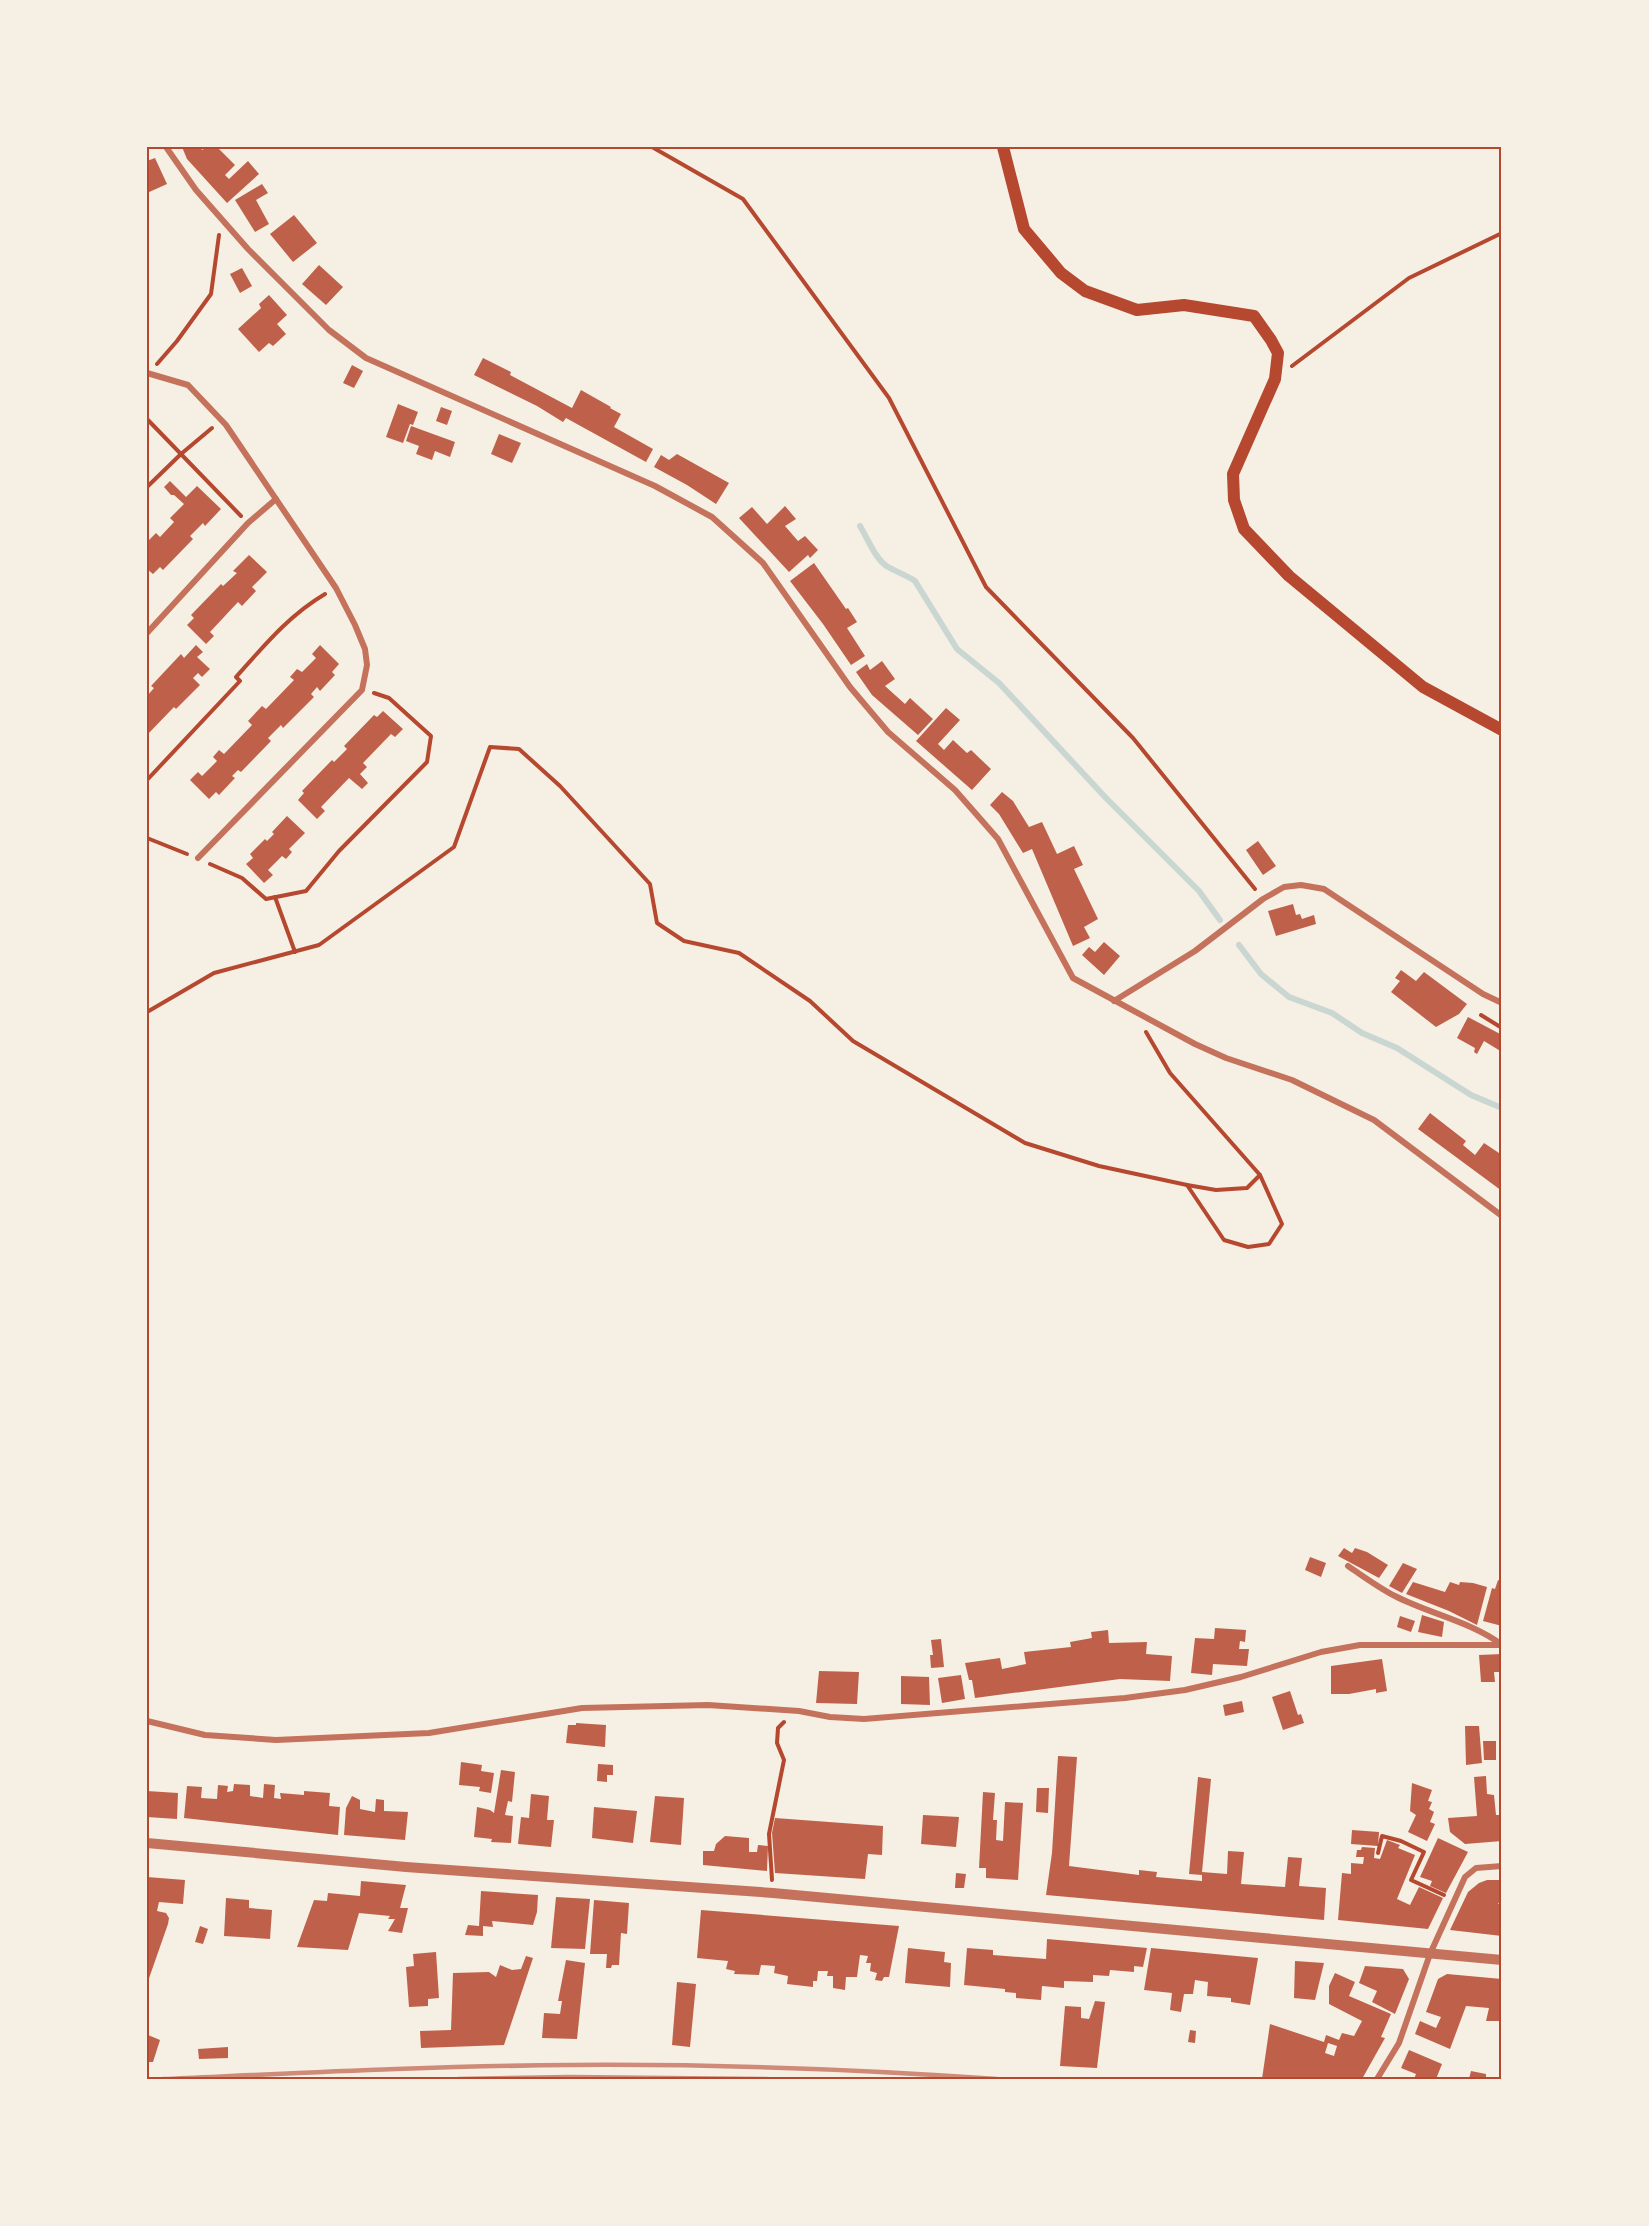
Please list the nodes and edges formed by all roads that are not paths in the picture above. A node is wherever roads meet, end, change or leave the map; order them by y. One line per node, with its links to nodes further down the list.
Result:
1 (166, 147): 8 (street)
2 (1003, 147): 6 (main road)
3 (148, 373): 4 (street)
4 (276, 499): 5 (street); 7 (street)
5 (147, 633)
6 (1502, 730)
7 (198, 858)
8 (1114, 1001): 9 (street); 10 (street)
9 (1502, 1003)
10 (1502, 1216)
11 (1348, 1566): 12 (street)
12 (1502, 1645): 13 (street)
13 (147, 1721)
14 (147, 1843): 16 (street)
15 (1502, 1866): 16 (street)
16 (1430, 1954): 17 (street); 18 (street)
17 (1502, 1960)
18 (1377, 2079)

